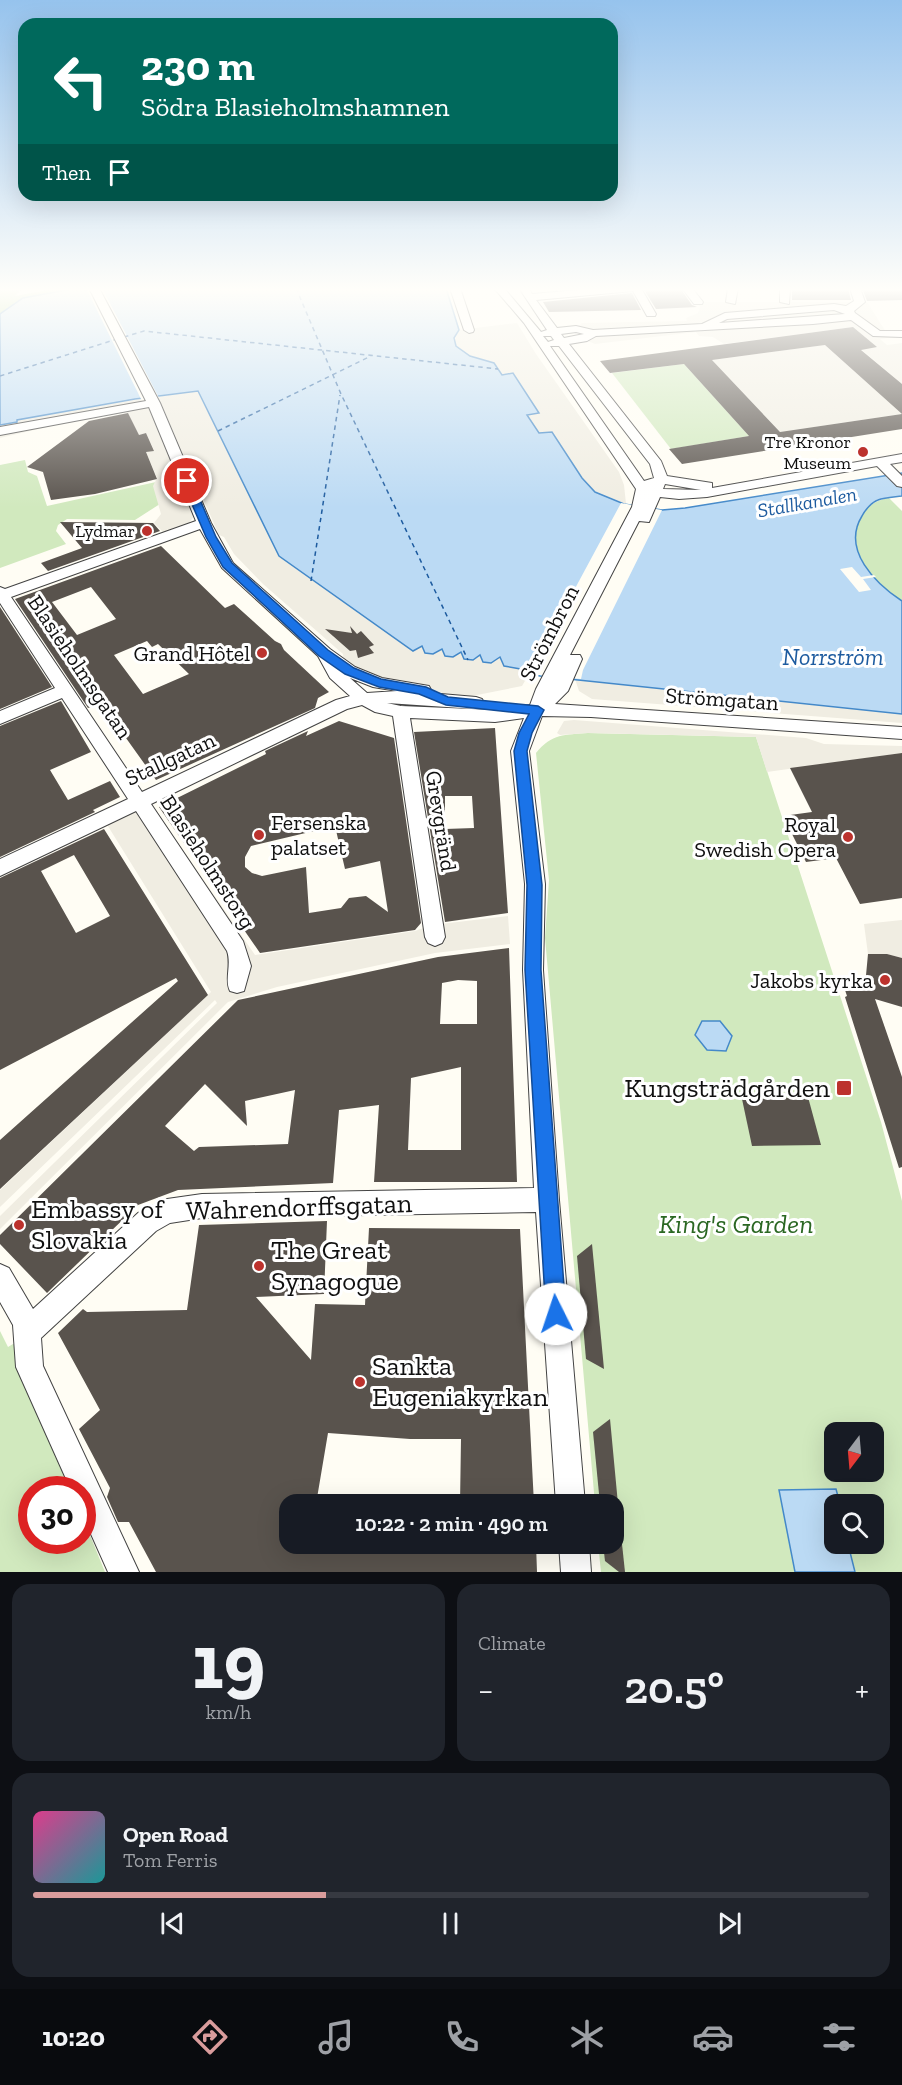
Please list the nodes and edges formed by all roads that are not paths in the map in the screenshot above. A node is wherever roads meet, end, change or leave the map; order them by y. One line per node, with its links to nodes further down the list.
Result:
1 (132, 361): 4 (street)
2 (553, 361): 10 (street)
3 (578, 361): 9 (street)
4 (152, 401): 5 (street); 11 (street)
5 (0, 431)
6 (902, 458): 7 (street)
7 (880, 462): 8 (street); 9 (street)
8 (898, 479)
9 (659, 486): 10 (street)
10 (643, 500): 17 (street, Strömbron)
11 (204, 523): 12 (street); 13 (street)
12 (1, 595): 14 (street, Blasieholmsgatan)
13 (324, 653): 15 (street); 16 (street)
14 (66, 690): 19 (street); 21 (street, Blasieholmsgatan)
15 (362, 698): 16 (street); 18 (street); 21 (street, Stallgatan)
16 (446, 701): 17 (street)
17 (538, 710): 18 (street); 20 (street, Strömgatan); 25 (street)
18 (401, 712): 23 (street, Grevgränd)
19 (0, 718)
20 (902, 733)
21 (139, 800): 22 (street, Stallgatan); 24 (street, Blasieholmstorg)
22 (0, 868)
23 (435, 937)
24 (237, 984)
25 (547, 1200): 27 (street, Wahrendorffsgatan); 28 (street)
26 (0, 1278): 27 (street)
27 (26, 1334): 30 (street)
28 (570, 1494)
29 (575, 1554): 31 (street)
30 (124, 1572)
31 (576, 1572)

